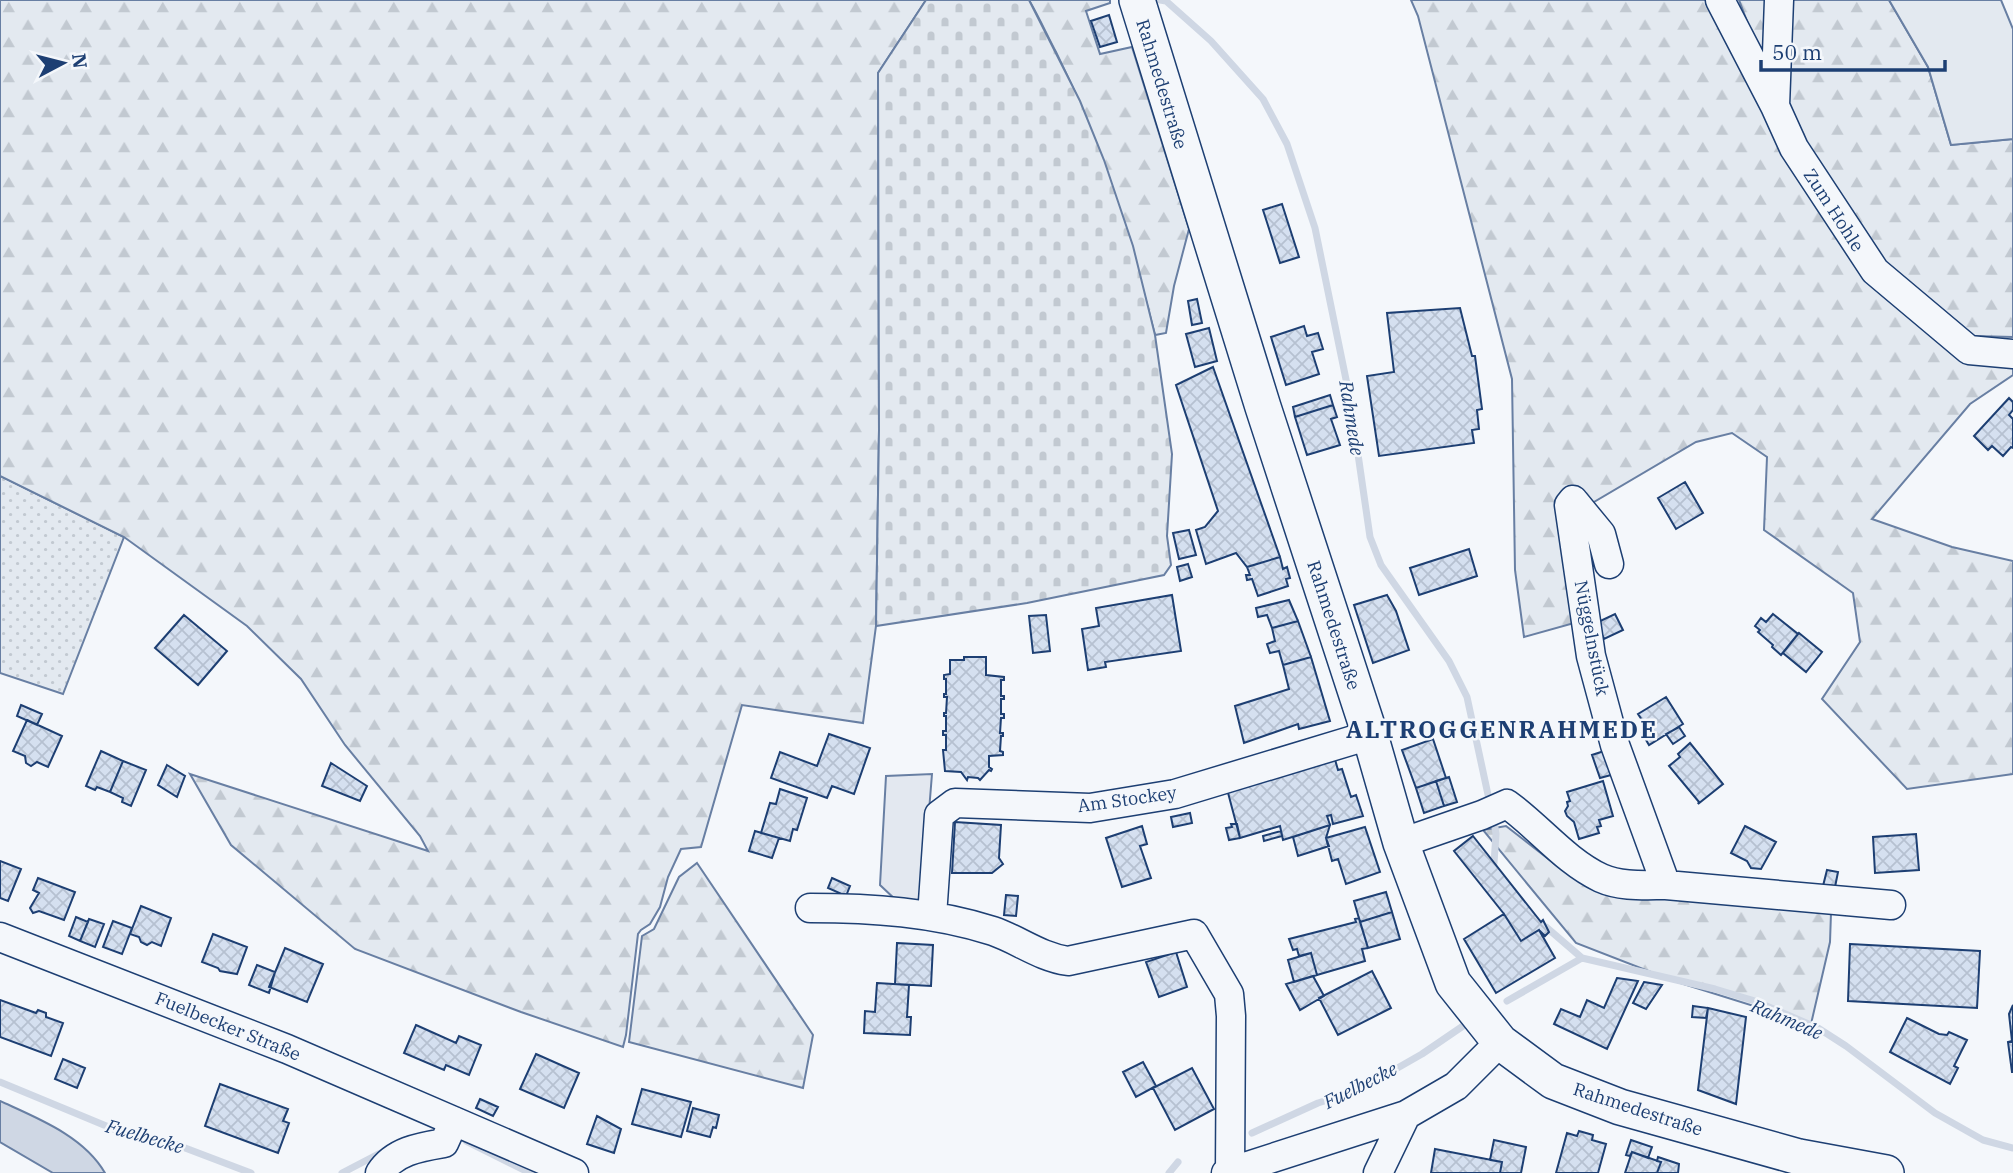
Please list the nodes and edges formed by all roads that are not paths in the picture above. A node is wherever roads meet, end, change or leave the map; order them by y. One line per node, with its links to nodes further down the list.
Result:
1 (1720, 0): 4 (street, Zum Hohle)
2 (1779, 0): 4 (street)
3 (1138, 6): 7 (main road, Rahmedestraße)
4 (1775, 106): 5 (street, Zum Hohle)
5 (2013, 354)
6 (1609, 564): 9 (street, Nüggelnstück)
7 (1370, 735): 8 (main road, Rahmedestraße); 12 (street, Am Stockey)
8 (1401, 843): 9 (street); 14 (main road, Rahmedestraße)
9 (1666, 885): 10 (street)
10 (1891, 905)
11 (810, 908): 12 (street)
12 (932, 916): 17 (street)
13 (0, 937): 16 (street, Fuelbecker Straße)
14 (1500, 1042): 15 (street); 21 (main road, Rahmedestraße)
15 (1406, 1115): 17 (street); 20 (street)
16 (454, 1121): 18 (street); 19 (street, Fuelbecker Straße)
17 (1228, 1172)
18 (380, 1173)
19 (574, 1173)
20 (1378, 1173)
21 (1886, 1173)

